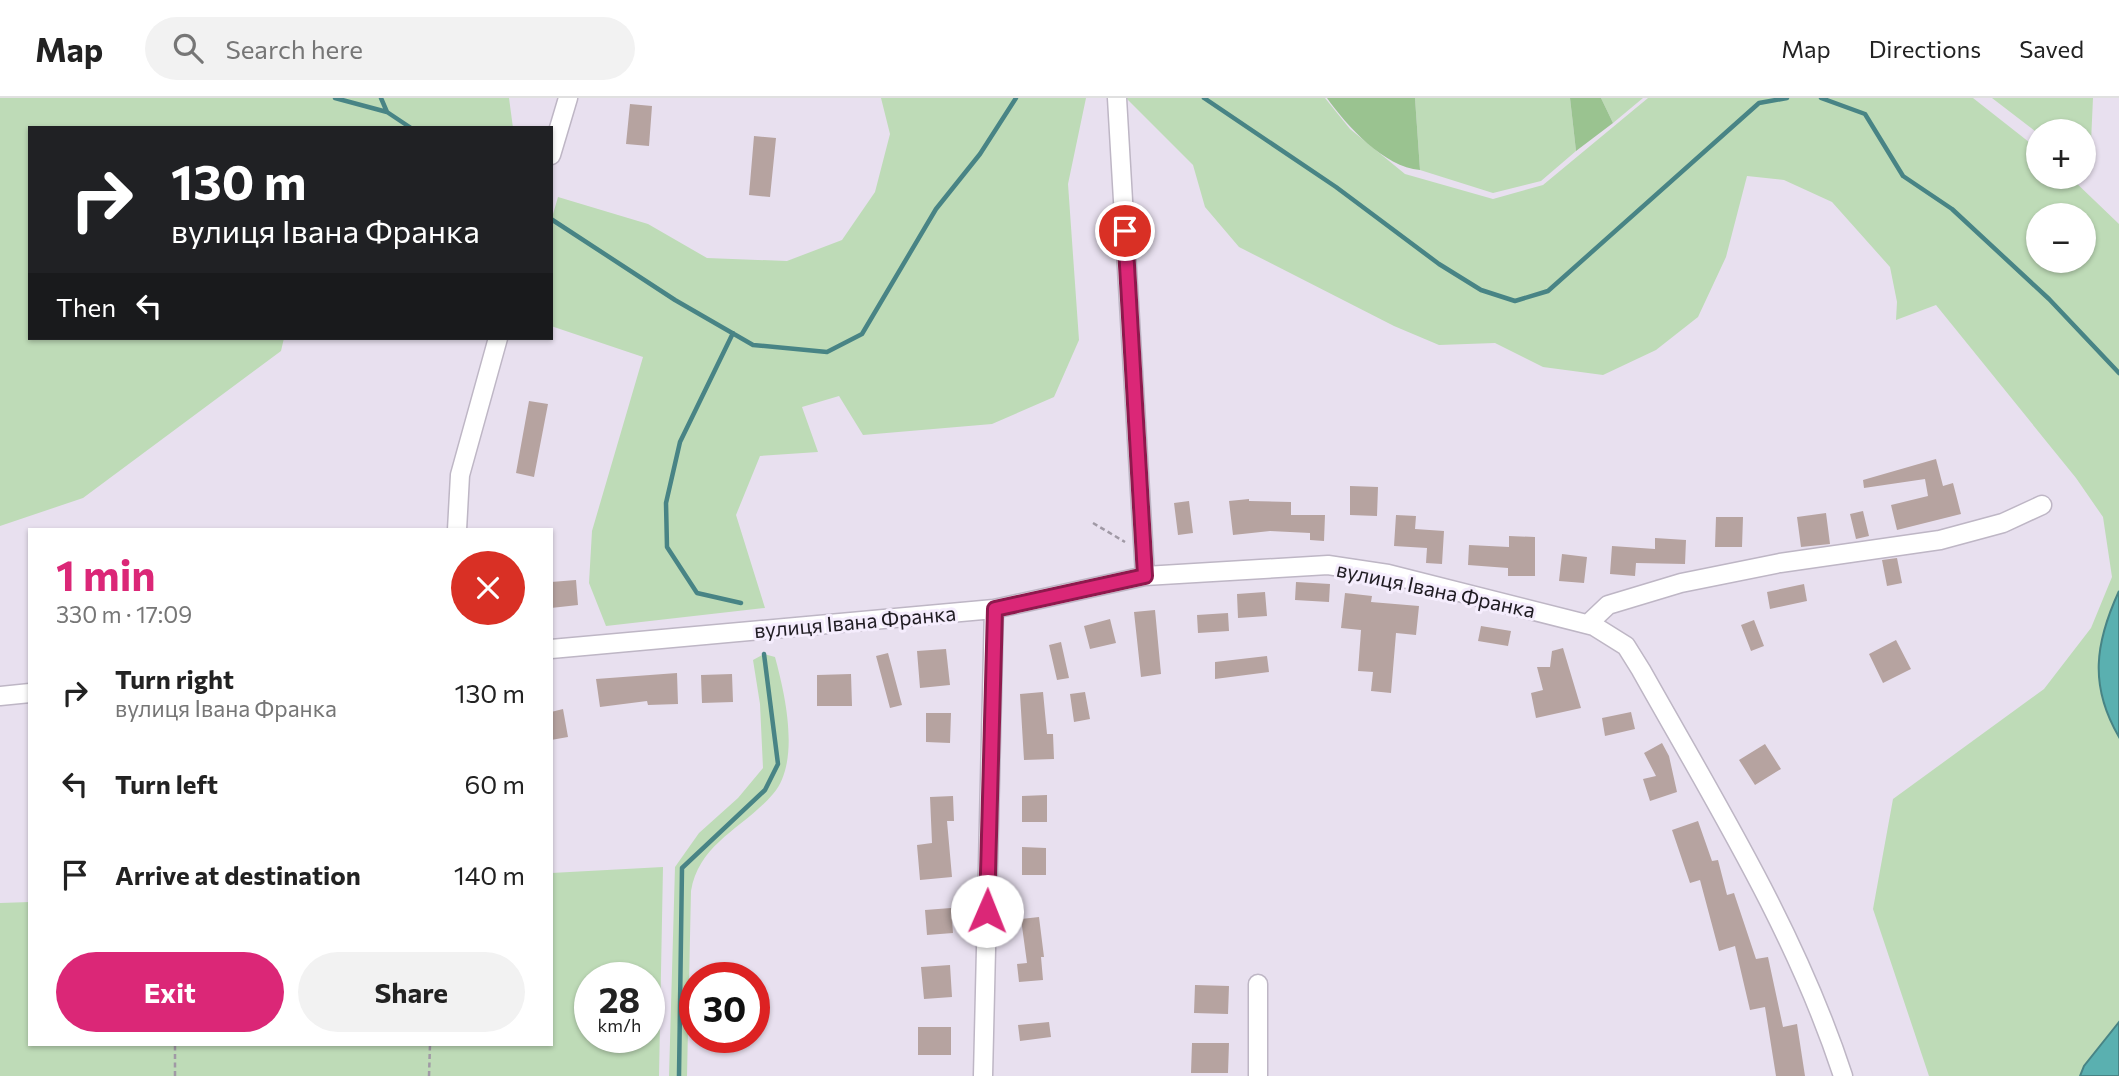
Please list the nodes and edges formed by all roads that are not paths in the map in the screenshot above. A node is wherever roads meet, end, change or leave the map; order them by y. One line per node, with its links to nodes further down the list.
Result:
1 (568, 98): 3 (street)
2 (1117, 98): 7 (street)
3 (553, 149)
4 (497, 340): 6 (street)
5 (2042, 505): 9 (street)
6 (457, 528)
7 (1145, 576): 8 (street, вулиця Івана Франка); 9 (street, вулиця Івана Франка)
8 (995, 609): 10 (street, вулиця Івана Франка); 14 (street)
9 (1588, 624): 16 (street, вулиця Івана Франка)
10 (553, 649)
11 (28, 693): 12 (street)
12 (0, 696)
13 (1258, 985): 15 (street)
14 (983, 1076)
15 (1258, 1076)
16 (1843, 1076)

